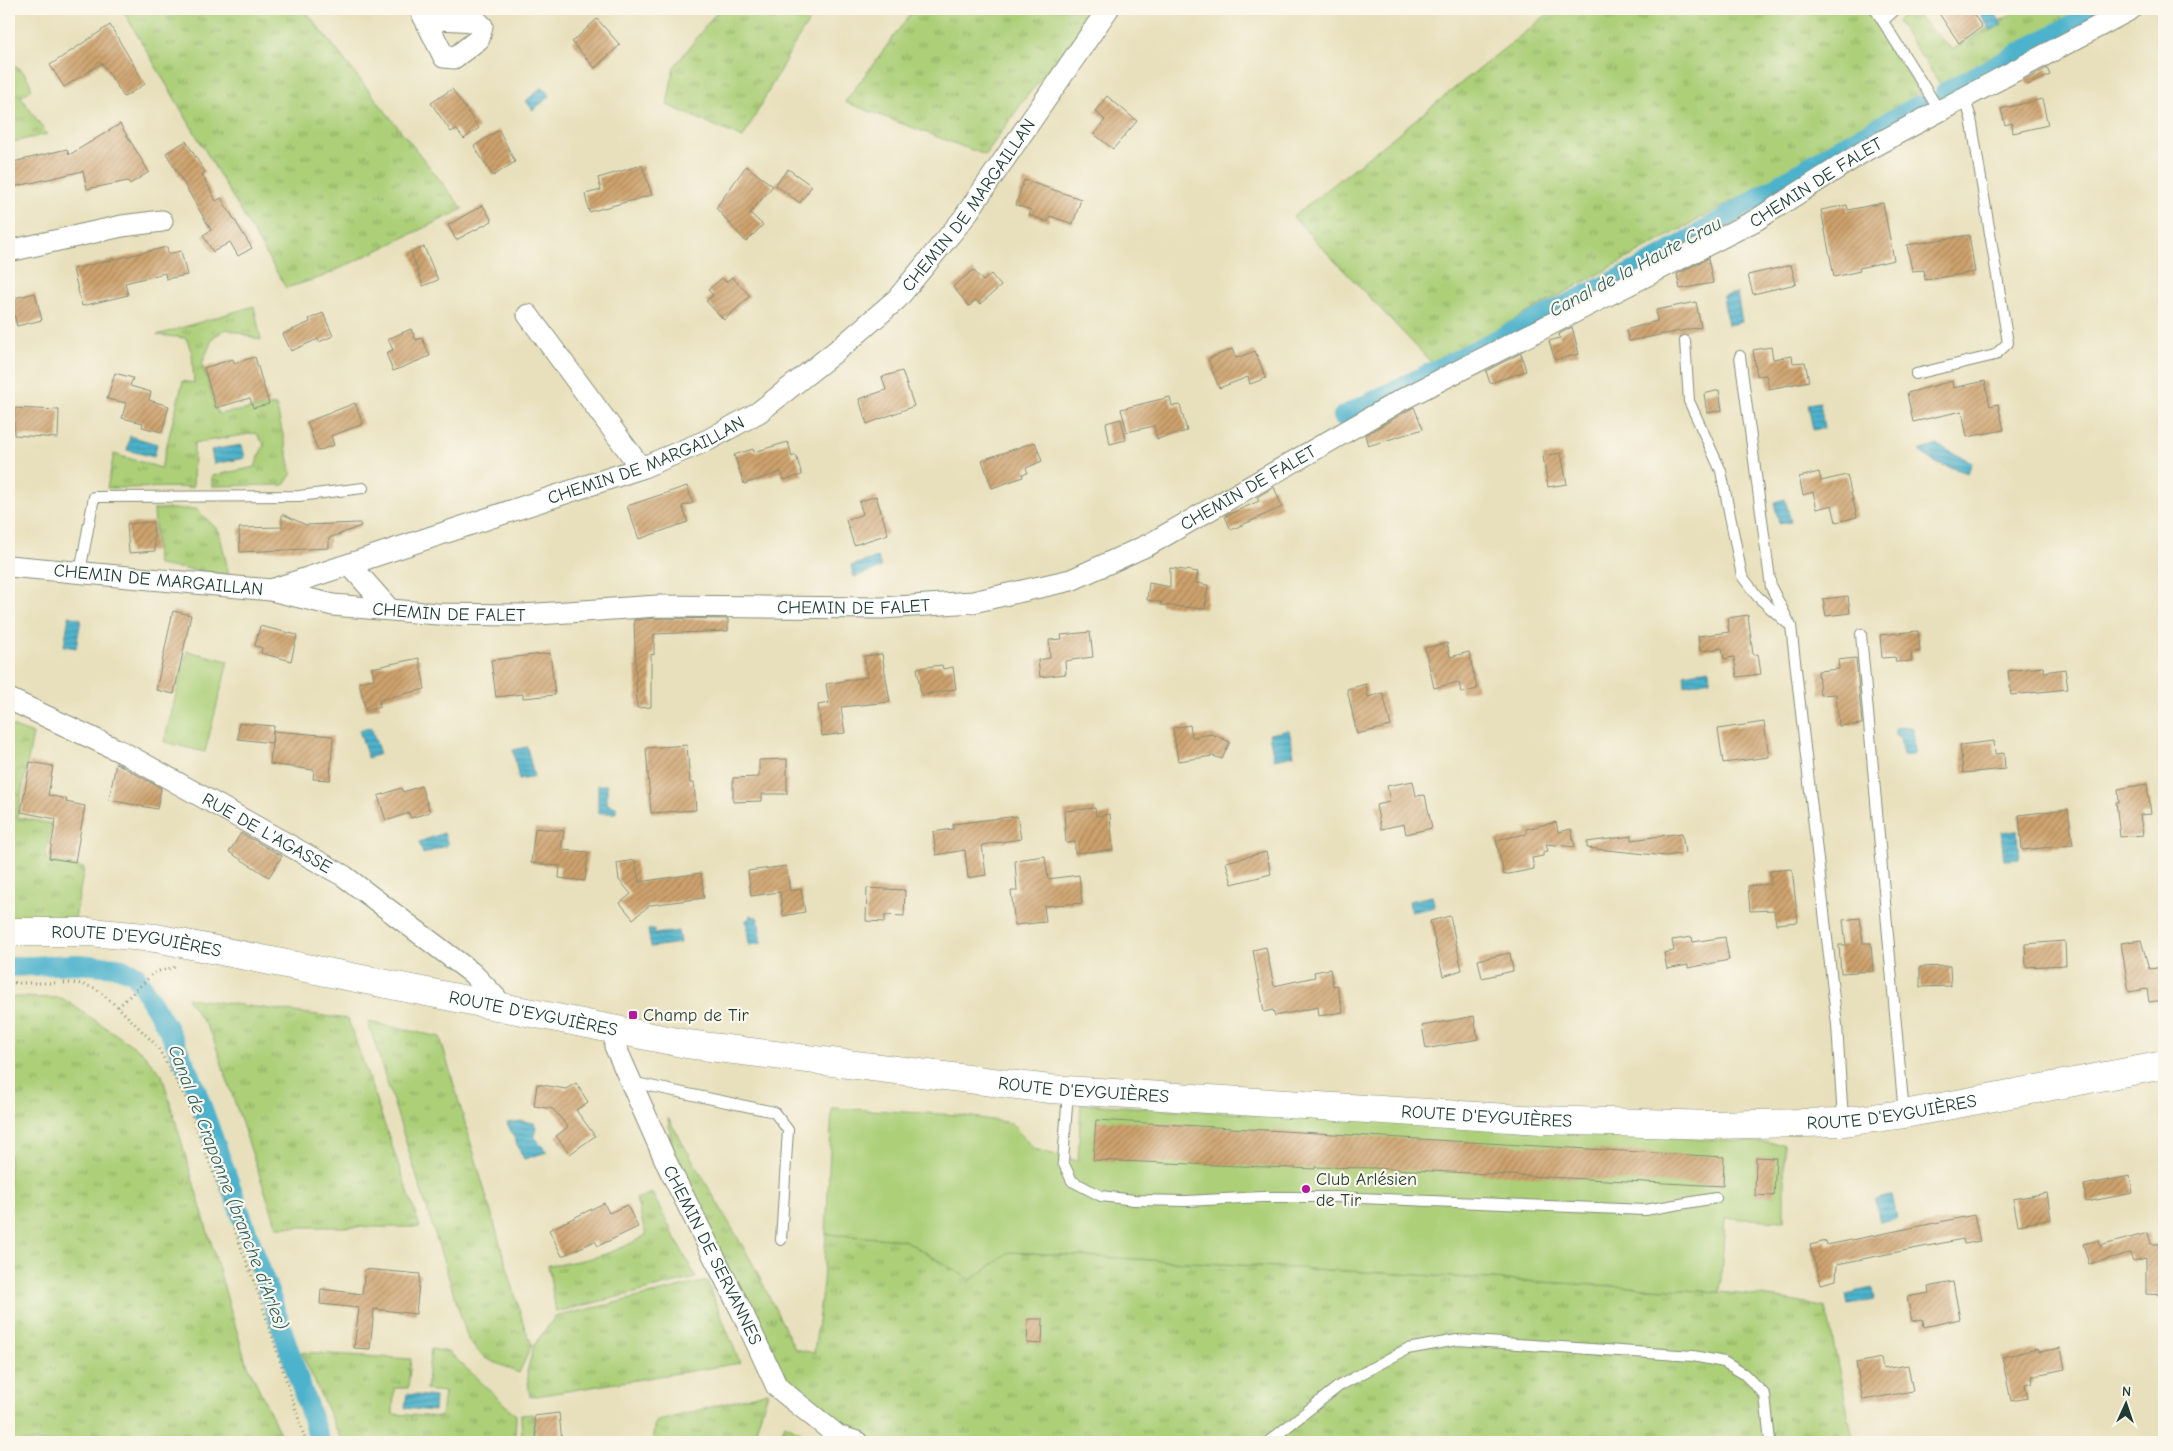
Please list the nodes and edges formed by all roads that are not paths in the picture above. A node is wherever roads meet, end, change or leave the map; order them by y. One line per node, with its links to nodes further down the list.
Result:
1 (1108, 9): 14 (street, CHEMIN DE MARGAILLAN)
2 (1875, 9): 5 (lane)
3 (1896, 9): 5 (lane)
4 (2130, 9): 6 (street, CHEMIN DE FALET)
5 (1883, 21): 7 (lane)
6 (1964, 97): 7 (street, CHEMIN DE FALET); 13 (lane)
7 (1939, 110): 20 (street, CHEMIN DE FALET)
8 (162, 220): 9 (street)
9 (9, 251)
10 (528, 315): 14 (street)
11 (1685, 341): 21 (lane)
12 (1740, 356): 21 (lane)
13 (1916, 374)
14 (641, 468): 16 (street, CHEMIN DE MARGAILLAN)
15 (363, 488): 18 (lane)
16 (350, 565): 19 (street, CHEMIN DE MARGAILLAN); 20 (street)
17 (9, 566): 18 (street, CHEMIN DE MARGAILLAN)
18 (80, 572): 19 (street, CHEMIN DE MARGAILLAN)
19 (271, 590): 20 (street, CHEMIN DE FALET)
20 (389, 609)
21 (1791, 626): 31 (lane)
22 (1861, 634): 30 (lane)
23 (9, 699): 25 (street, RUE DE L'AGASSE)
24 (9, 932): 25 (main road, ROUTE D'EYGUIÈRES)
25 (500, 1006): 26 (main road, ROUTE D'EYGUIÈRES)
26 (617, 1029): 28 (street, CHEMIN DE SERVANNES); 29 (main road, ROUTE D'EYGUIÈRES)
27 (2164, 1065): 30 (main road, ROUTE D'EYGUIÈRES)
28 (631, 1082): 33 (lane); 34 (street, CHEMIN DE SERVANNES)
29 (1068, 1090): 31 (main road, ROUTE D'EYGUIÈRES); 32 (lane)
30 (1904, 1114): 31 (main road, ROUTE D'EYGUIÈRES)
31 (1844, 1122)
32 (1716, 1198)
33 (781, 1240)
34 (858, 1442)
35 (1268, 1442): 36 (lane)
36 (1770, 1442)

